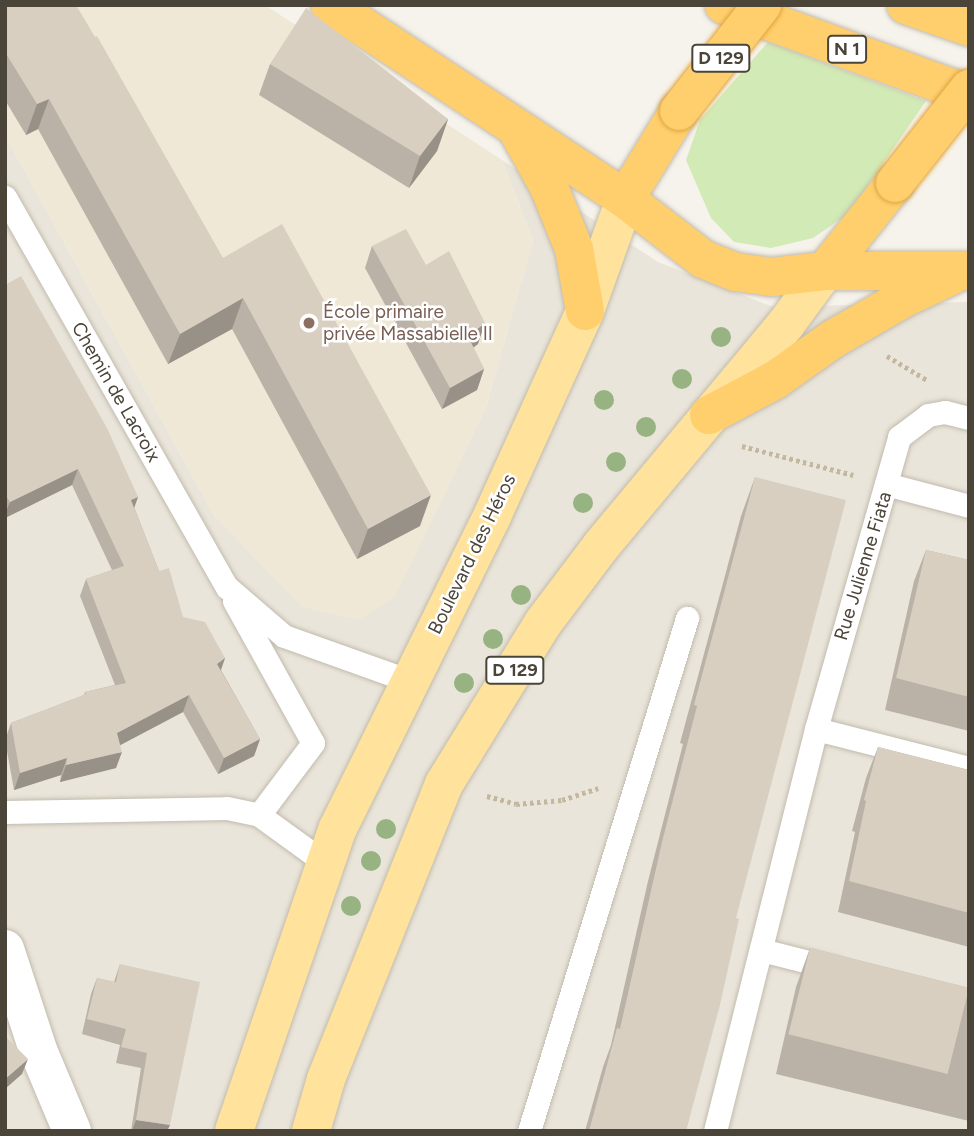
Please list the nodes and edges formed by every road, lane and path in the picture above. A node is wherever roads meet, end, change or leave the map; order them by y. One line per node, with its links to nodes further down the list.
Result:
1 (330, 5): 7 (highway)
2 (724, 5): 6 (highway, N 1)
3 (762, 5): 9 (highway, Boulevard des Héros / D 129, bridge)
4 (906, 5): 5 (highway)
5 (969, 27)
6 (969, 91): 10 (highway, bridge)
7 (516, 128): 9 (highway); 12 (highway)
8 (5, 197): 19 (lane, Chemin de Lacroix)
9 (625, 199): 10 (highway); 12 (main road, Boulevard des Héros)
10 (825, 271): 11 (highway); 16 (main road, D 129)
11 (965, 271): 16 (highway)
12 (585, 311): 21 (main road, Boulevard des Héros)
13 (877, 350): 14 (path)
14 (945, 412): 15 (lane); 17 (lane)
15 (969, 418)
16 (701, 425): 17 (path); 25 (main road, D 129)
17 (886, 484): 18 (lane, Rue Julienne Fiata); 22 (lane, Rue Julienne Fiata)
18 (969, 506)
19 (227, 587): 21 (lane, Chemin de Lacroix); 27 (lane, Chemin de Lacroix)
20 (687, 618): 24 (lane)
21 (410, 681): 28 (main road, Boulevard des Héros)
22 (816, 729): 23 (lane); 30 (lane, Rue Julienne Fiata)
23 (969, 768)
24 (639, 775): 25 (path); 35 (lane)
25 (444, 784): 34 (main road, D 129)
26 (5, 812): 27 (lane)
27 (259, 815): 28 (lane)
28 (324, 862): 33 (main road, Boulevard des Héros)
29 (5, 949): 32 (street)
30 (761, 950): 31 (lane); 36 (lane, Rue Julienne Fiata)
31 (852, 973)
32 (72, 1131)
33 (234, 1131)
34 (311, 1131)
35 (529, 1131)
36 (715, 1131)

